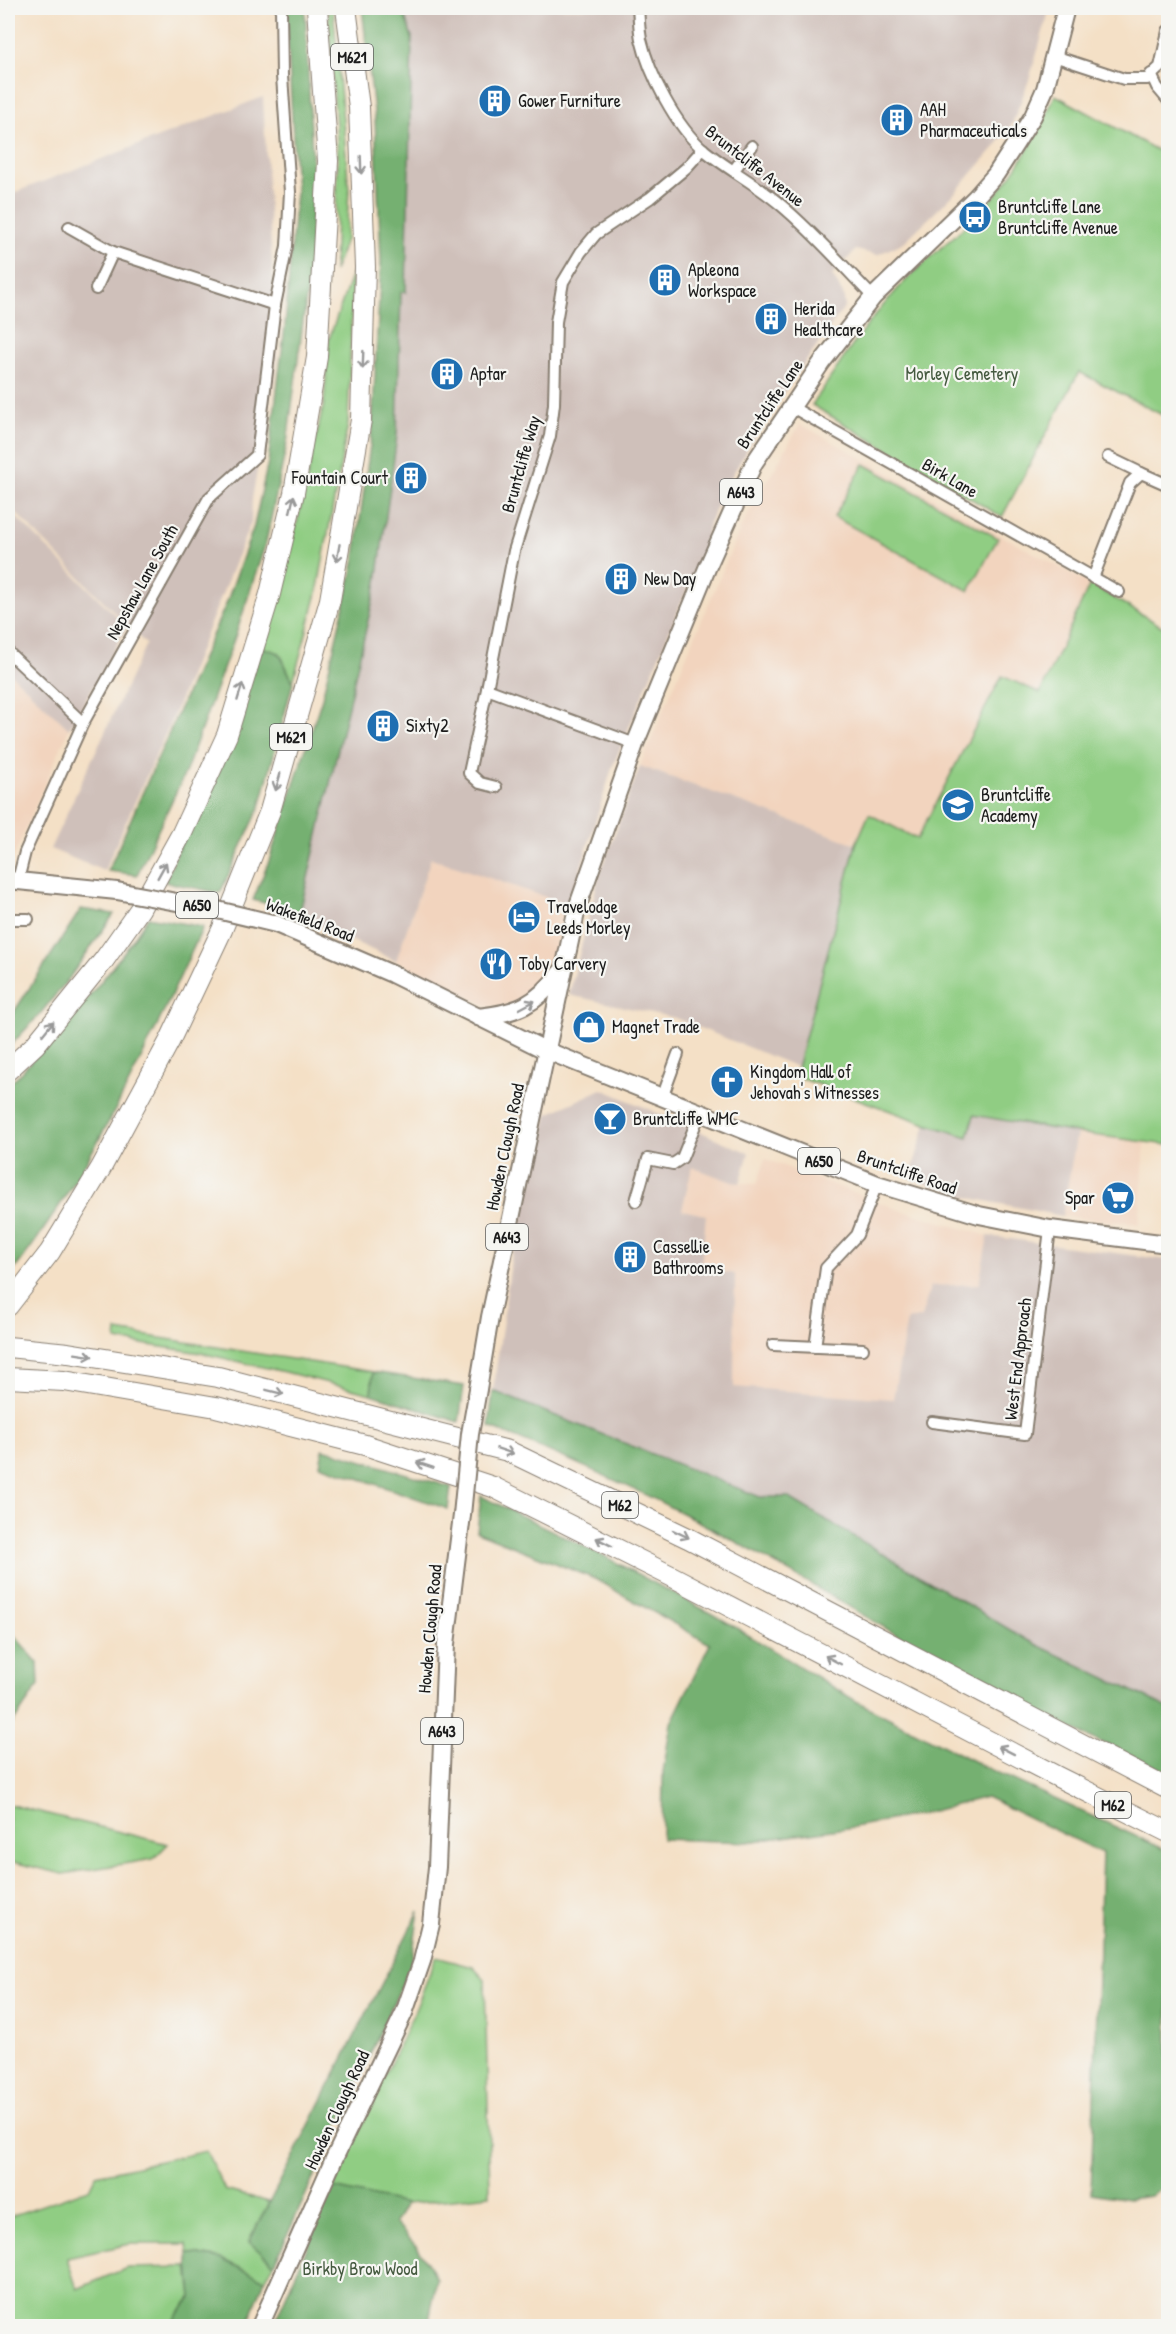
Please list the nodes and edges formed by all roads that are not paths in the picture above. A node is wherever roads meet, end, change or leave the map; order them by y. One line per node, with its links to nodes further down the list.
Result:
1 (281, 8): 17 (street, Nepshaw Lane South)
2 (317, 8): 36 (highway, M621, one-way to 2)
3 (346, 8): 43 (highway, M621, one-way to 43)
4 (638, 8): 11 (street, Bruntcliffe Avenue)
5 (1066, 8): 7 (main road, Bruntcliffe Lane / A643)
6 (1168, 30): 8 (street)
7 (1054, 56): 8 (street); 16 (main road, Bruntcliffe Lane / A643)
8 (1151, 74): 9 (street)
9 (1168, 100)
10 (752, 146): 12 (street)
11 (703, 149): 12 (street, Bruntcliffe Avenue); 25 (street, Bruntcliffe Way)
12 (734, 170): 16 (street, Bruntcliffe Avenue)
13 (69, 227): 14 (street)
14 (113, 252): 15 (street); 17 (street)
15 (96, 289)
16 (873, 297): 18 (main road, Bruntcliffe Lane / A643)
17 (275, 305): 26 (street, Nepshaw Lane South)
18 (790, 406): 22 (street, Birk Lane); 27 (main road, Bruntcliffe Lane / A643)
19 (1108, 457): 20 (street)
20 (1141, 473): 21 (street); 22 (street)
21 (1168, 485)
22 (1093, 578): 23 (street, Birk Lane)
23 (1119, 592)
24 (8, 652): 26 (street)
25 (487, 689): 27 (street); 28 (street, Bruntcliffe Way)
26 (83, 723): 29 (street, Nepshaw Lane South)
27 (635, 744): 32 (main road, Bruntcliffe Lane / A643)
28 (496, 787)
29 (13, 880): 33 (main road, Wakefield Road / A650, bridge)
30 (8, 919): 31 (street)
31 (28, 919)
32 (563, 969): 33 (main road, one-way to 32); 34 (main road, Bruntcliffe Lane / A643)
33 (477, 1017): 34 (main road, Wakefield Road / A650)
34 (545, 1050): 37 (main road, Bruntcliffe Road / A650); 52 (main road, Howden Clough Road / A643, bridge)
35 (678, 1054): 37 (street)
36 (8, 1070)
37 (662, 1098): 38 (main road, Bruntcliffe Road / A650)
38 (700, 1113): 39 (main road, Bruntcliffe Road / A650); 40 (street)
39 (877, 1184): 41 (main road, Bruntcliffe Road / A650); 45 (street)
40 (636, 1201)
41 (1050, 1229): 42 (main road, Bruntcliffe Road / A650); 49 (street, West End Approach)
42 (1168, 1244)
43 (8, 1306)
44 (774, 1345): 45 (street)
45 (815, 1347): 47 (street)
46 (17, 1348): 50 (highway, M62, one-way to 50)
47 (863, 1348)
48 (8, 1378): 51 (highway, M62, one-way to 48)
49 (932, 1422)
50 (1168, 1789)
51 (1168, 1832)
52 (260, 2326)

